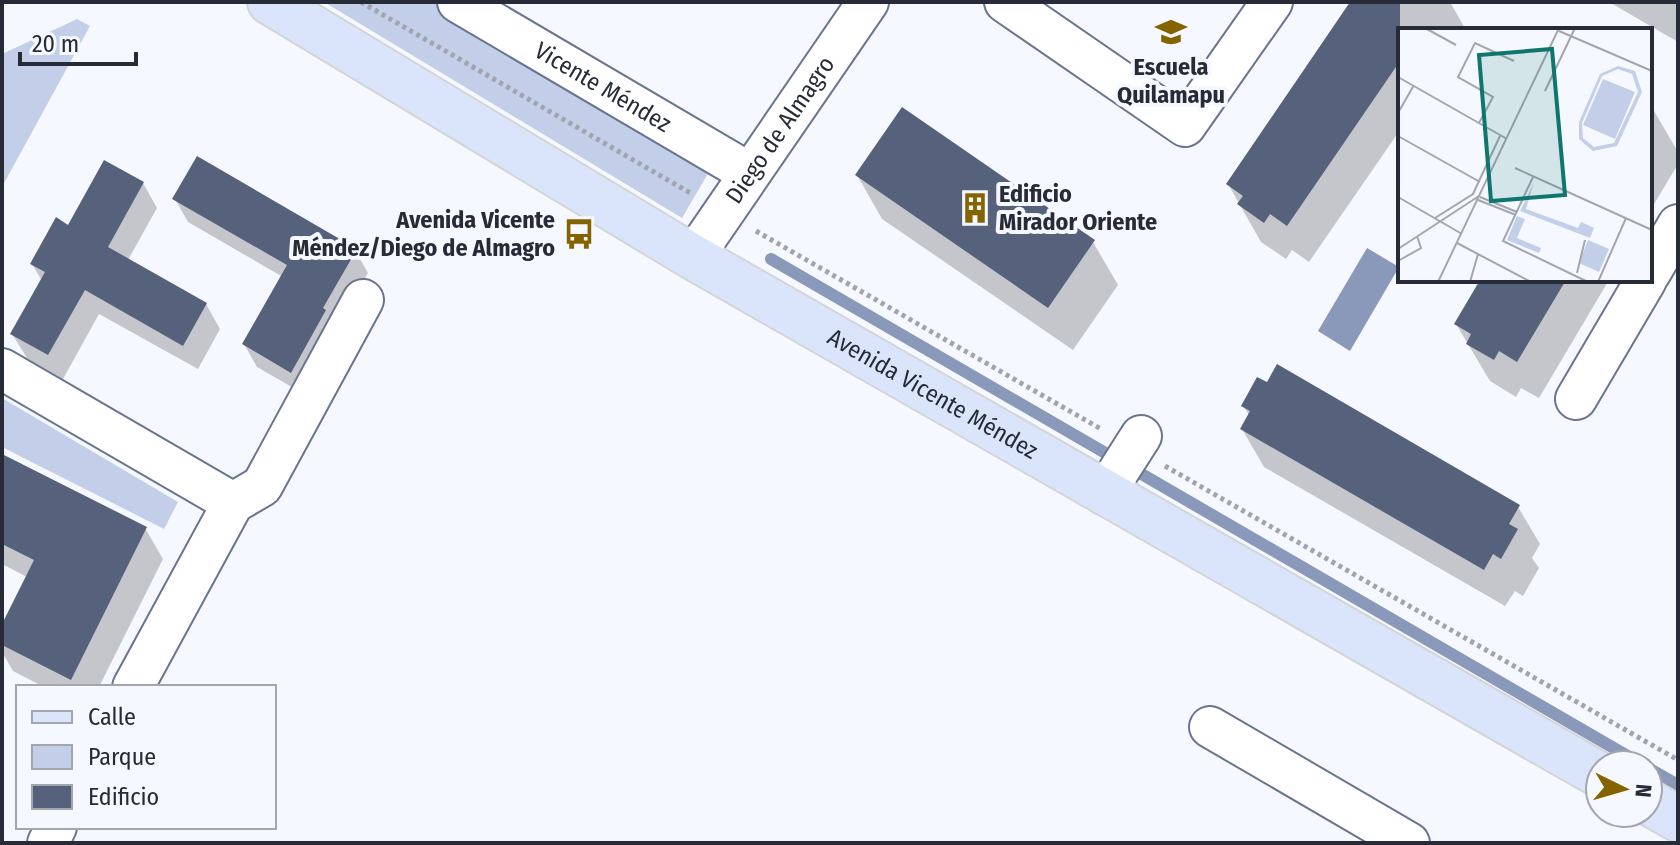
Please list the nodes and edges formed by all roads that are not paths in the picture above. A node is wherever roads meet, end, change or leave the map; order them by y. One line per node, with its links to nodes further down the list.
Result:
1 (270, 2): 8 (main road, Avenida Vicente Méndez)
2 (458, 2): 6 (street, Vicente Méndez)
3 (868, 2): 6 (street, Diego de Almagro)
4 (1005, 2): 5 (street)
5 (1272, 2)
6 (749, 173): 8 (street, Diego de Almagro)
7 (1678, 225): 9 (street)
8 (693, 257): 17 (main road, Avenida Vicente Méndez)
9 (1652, 270)
10 (1645, 282): 13 (street)
11 (363, 300): 14 (street)
12 (2, 369): 14 (street)
13 (1576, 399)
14 (233, 503): 15 (street)
15 (134, 685)
16 (1210, 727): 18 (street)
17 (1584, 765)
18 (1409, 843)

